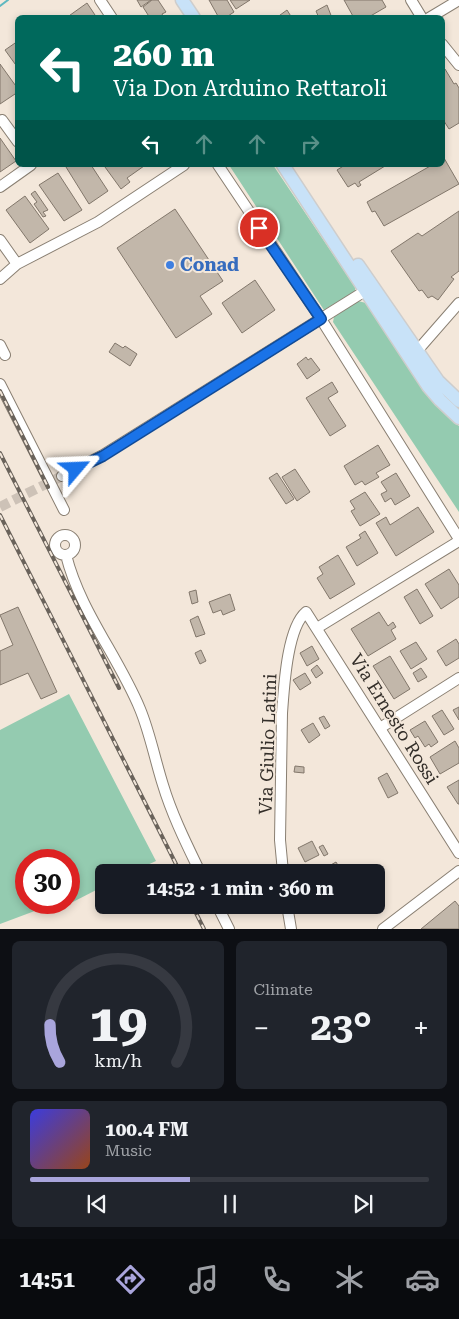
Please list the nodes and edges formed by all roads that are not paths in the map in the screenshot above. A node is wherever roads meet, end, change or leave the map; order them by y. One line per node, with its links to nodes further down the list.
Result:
1 (100, 0): 6 (street)
2 (172, 0): 7 (main road)
3 (182, 0): 8 (main road)
4 (411, 0): 9 (street)
5 (452, 2): 10 (street)
6 (110, 15)
7 (182, 15)
8 (192, 15)
9 (420, 15)
10 (433, 15)
11 (445, 48): 12 (street)
12 (459, 65)
13 (2, 120): 14 (street)
14 (15, 138)
15 (28, 167): 20 (street)
16 (181, 167): 22 (street)
17 (219, 167): 26 (street)
18 (284, 167): 24 (main road)
19 (292, 167): 28 (main road)
20 (0, 187)
21 (0, 240): 22 (street)
22 (17, 264): 23 (street)
23 (0, 279)
24 (365, 291): 26 (street); 32 (main road)
25 (459, 303): 28 (street)
26 (321, 319): 33 (street); 35 (street)
27 (0, 345): 29 (street)
28 (417, 352): 31 (main road)
29 (5, 355)
30 (0, 384): 34 (street)
31 (459, 401)
32 (459, 418)
33 (62, 476)
34 (64, 510)
35 (459, 540): 37 (street)
36 (66, 555): 41 (street)
37 (317, 628): 39 (street, Via Ernesto Rossi); 42 (street, Via Giulio Latini)
38 (459, 678): 39 (street)
39 (380, 728): 40 (street, Via Ernesto Rossi)
40 (459, 853)
41 (197, 864)
42 (282, 864)
43 (459, 871): 48 (street)
44 (222, 914): 46 (street)
45 (288, 914): 47 (street)
46 (229, 929)
47 (291, 929)
48 (383, 929)

